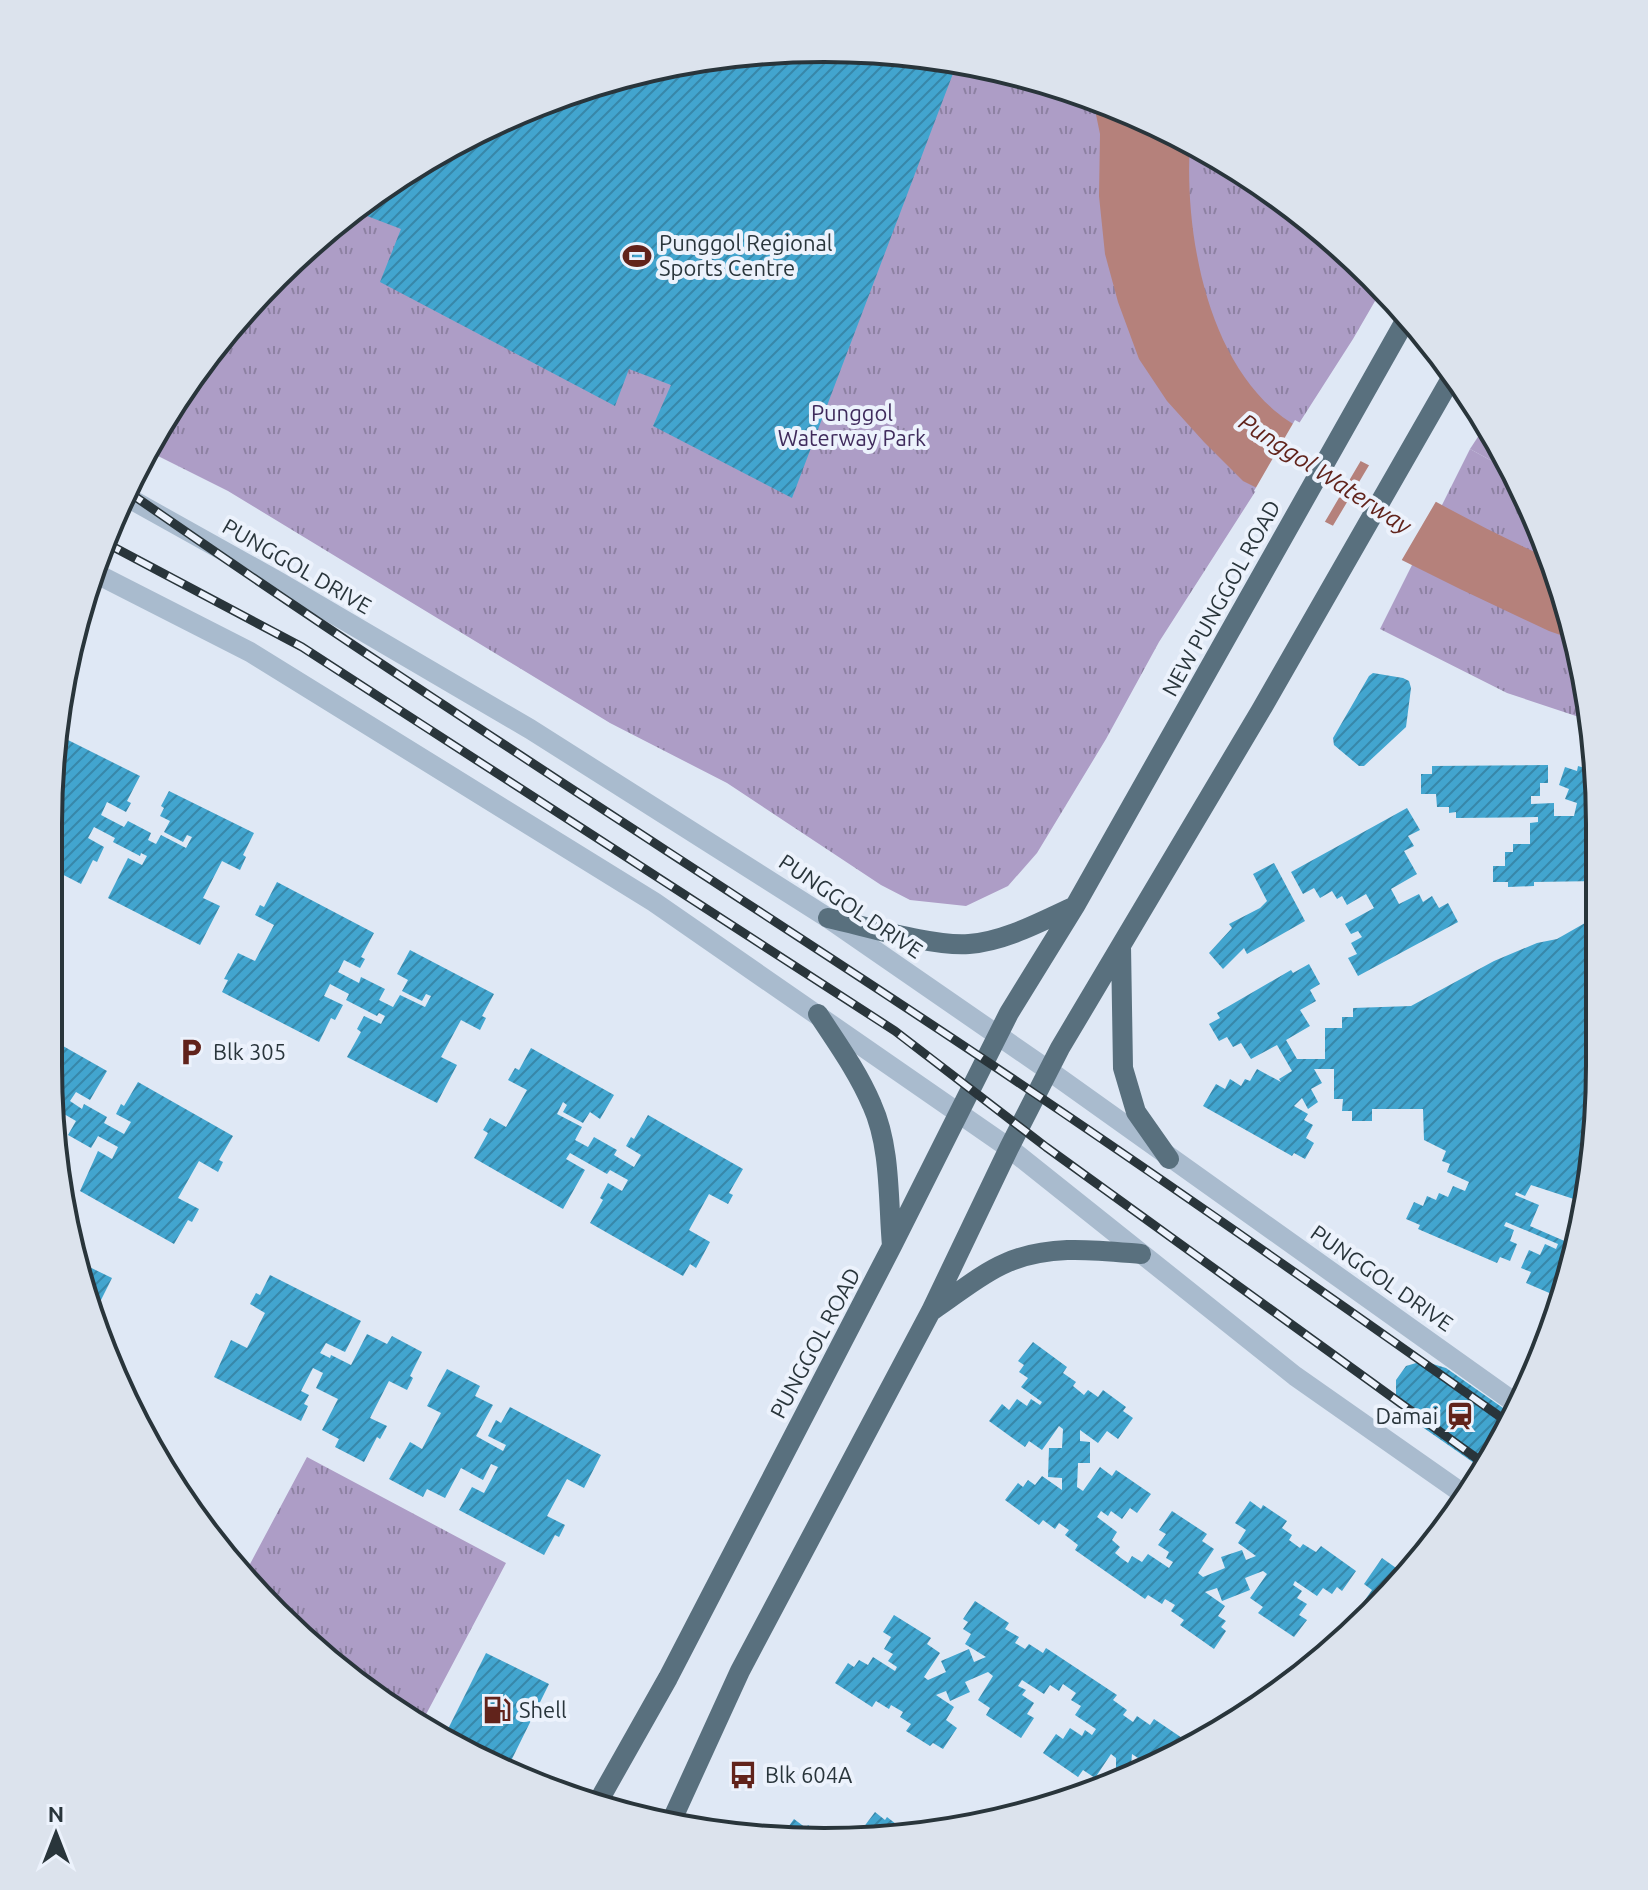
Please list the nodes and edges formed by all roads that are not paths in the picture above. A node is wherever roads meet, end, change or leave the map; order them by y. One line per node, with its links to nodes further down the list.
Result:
1 (1401, 327): 5 (main road, NEW PUNGGOL ROAD)
2 (1447, 385): 7 (main road)
3 (134, 501): 6 (street, PUNGGOL DRIVE)
4 (103, 577): 8 (street)
5 (1075, 906): 6 (main road); 9 (main road, PUNGGOL ROAD)
6 (828, 918): 9 (street, PUNGGOL DRIVE)
7 (1121, 942): 10 (main road); 13 (main road)
8 (818, 1014): 11 (street); 14 (main road)
9 (999, 1036): 10 (street, PUNGGOL DRIVE); 11 (main road, PUNGGOL ROAD)
10 (1048, 1070): 12 (main road); 13 (street, PUNGGOL DRIVE)
11 (959, 1114): 12 (street); 14 (main road, PUNGGOL ROAD)
12 (1009, 1148): 15 (street); 16 (main road)
13 (1169, 1159): 17 (street, PUNGGOL DRIVE)
14 (892, 1246): 19 (main road, PUNGGOL ROAD)
15 (1141, 1254): 16 (main road); 18 (street)
16 (931, 1311): 20 (main road)
17 (1509, 1399)
18 (1457, 1490)
19 (602, 1795)
20 (675, 1813)

